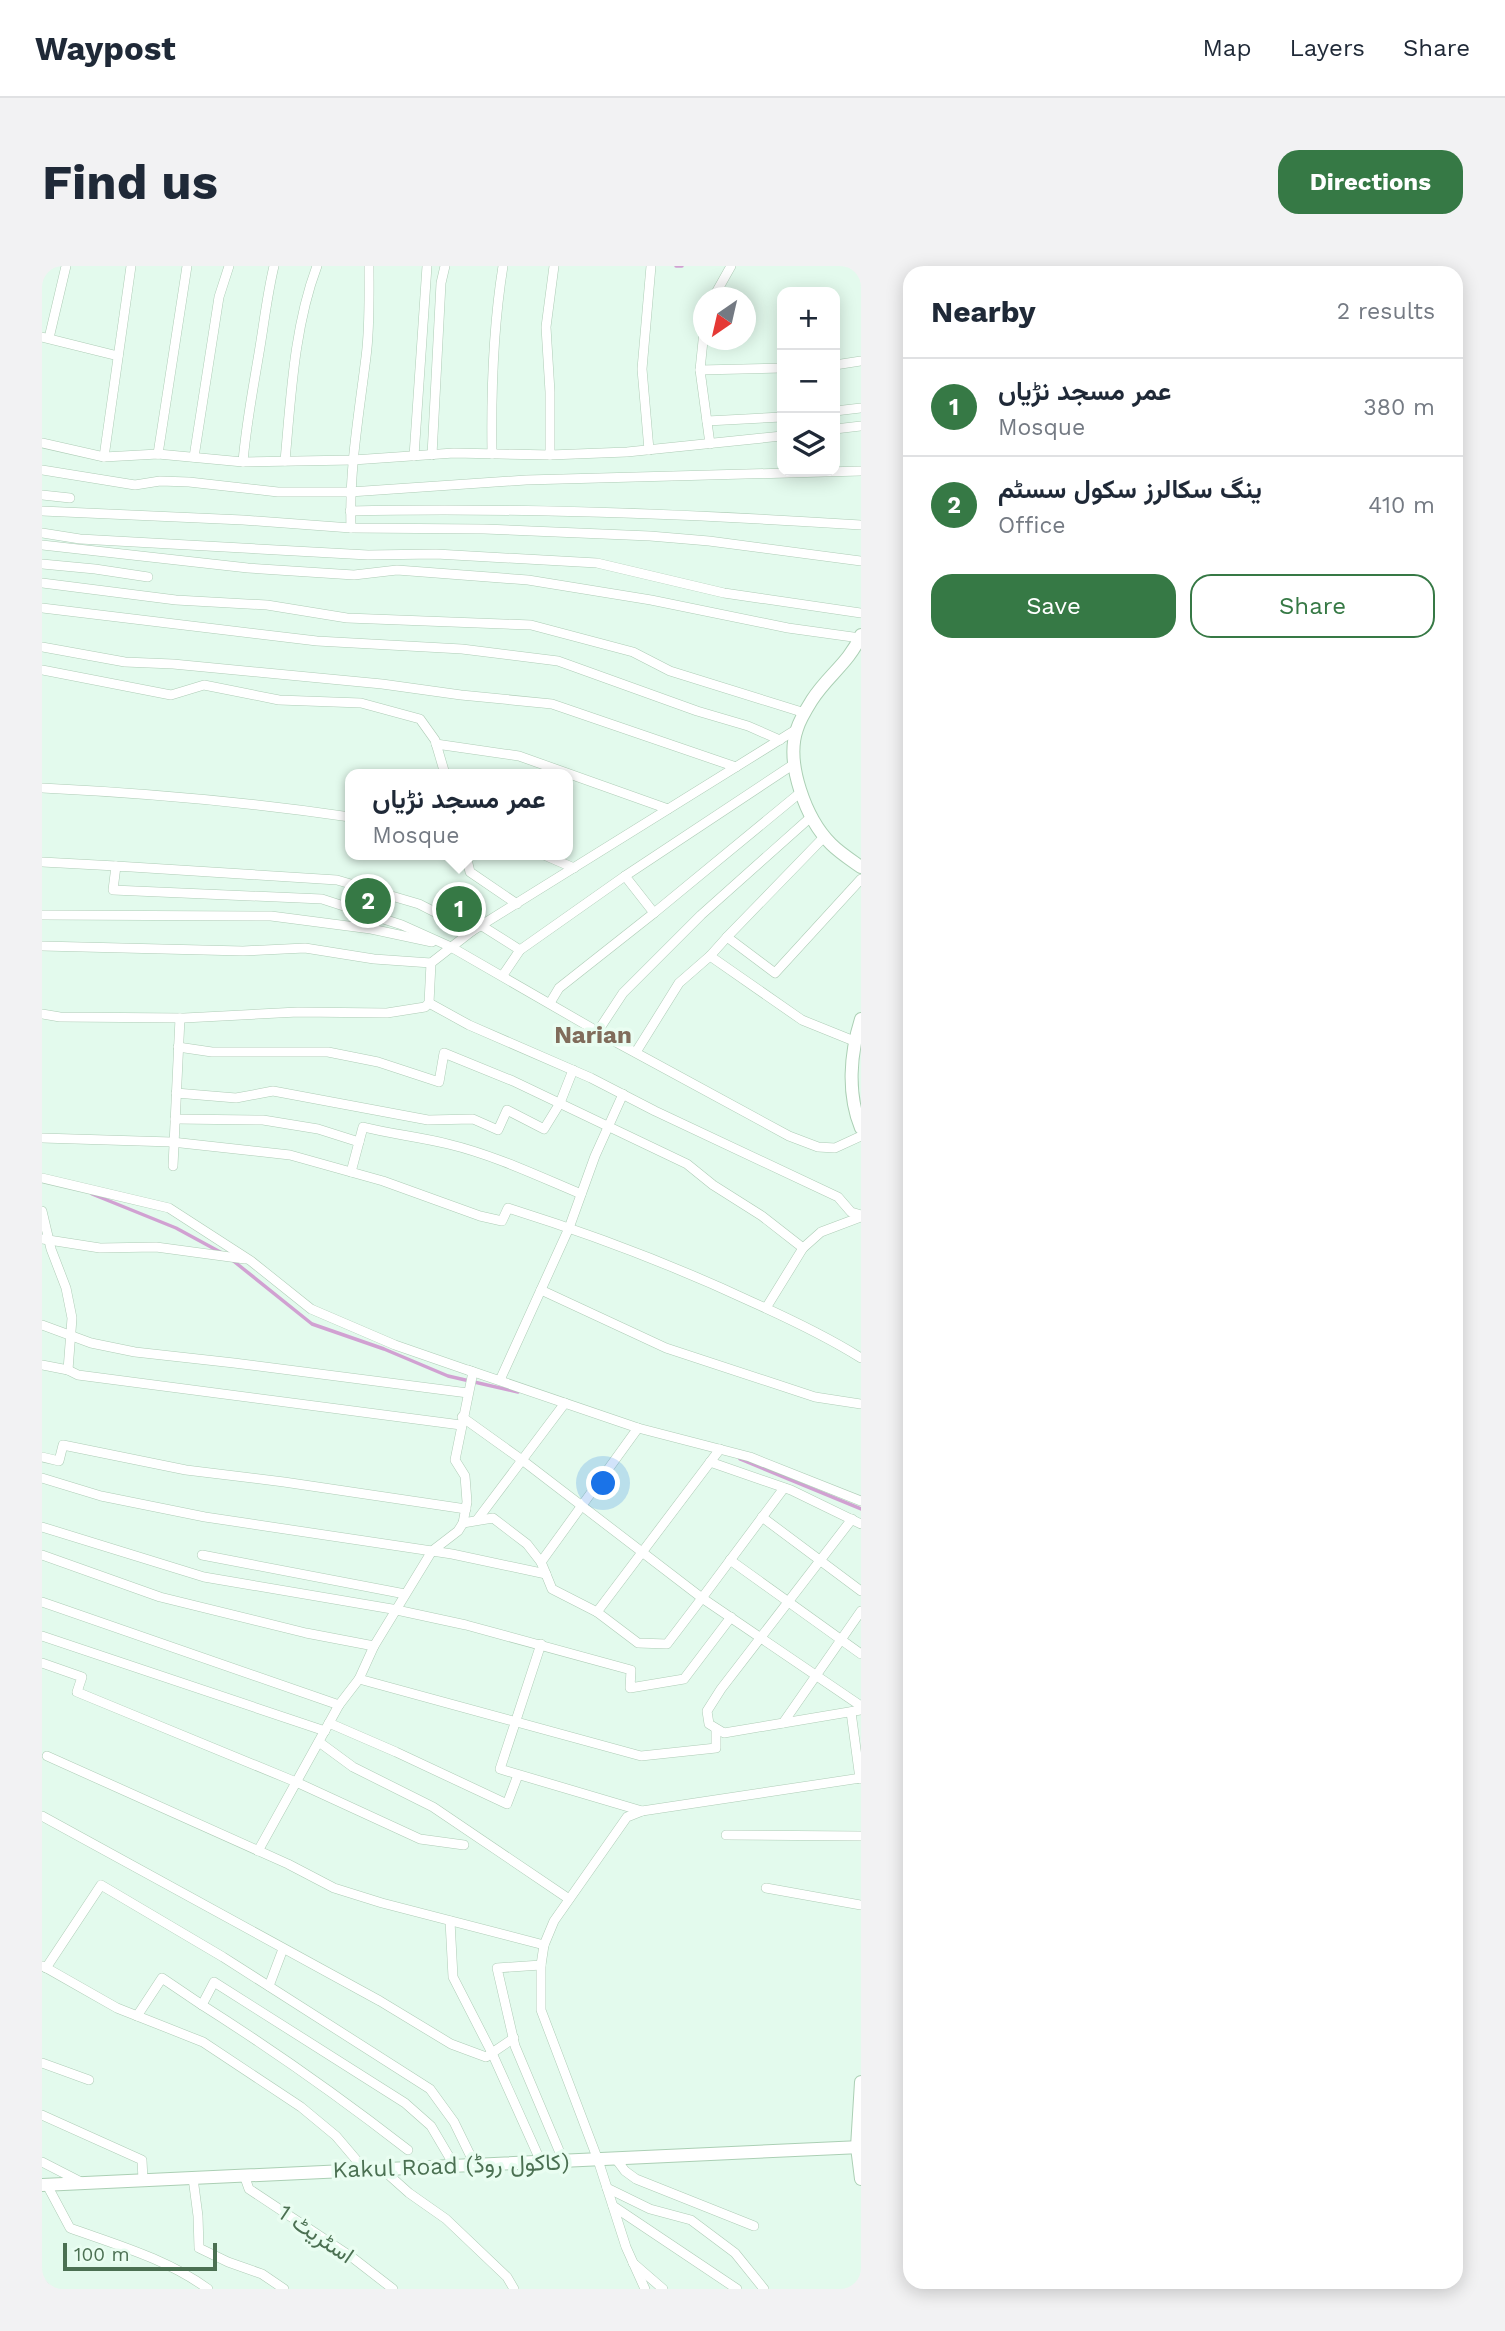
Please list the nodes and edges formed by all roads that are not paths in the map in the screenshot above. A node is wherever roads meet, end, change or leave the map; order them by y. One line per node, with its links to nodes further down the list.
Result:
1 (66, 266): 15 (street)
2 (131, 266): 17 (street)
3 (187, 266): 32 (street)
4 (229, 266): 38 (street)
5 (274, 266): 41 (street)
6 (317, 266): 40 (street)
7 (369, 266): 39 (street)
8 (427, 266): 36 (street)
9 (445, 266): 33 (street)
10 (503, 266): 34 (street)
11 (554, 266): 35 (street)
12 (651, 266): 31 (street)
13 (731, 266): 14 (street)
14 (719, 287)
15 (46, 337): 17 (street)
16 (702, 350): 21 (street)
17 (118, 356): 37 (street)
18 (861, 361): 19 (street)
19 (840, 364)
20 (777, 368): 21 (street)
21 (700, 370): 25 (street)
22 (861, 408): 23 (street)
23 (840, 410)
24 (777, 417): 25 (street)
25 (707, 421): 30 (street)
26 (861, 426): 27 (street)
27 (840, 428)
28 (777, 437): 30 (street)
29 (42, 443): 37 (street)
30 (710, 444): 31 (street)
31 (649, 450): 35 (street)
32 (158, 454): 37 (street); 38 (street)
33 (432, 454): 34 (street); 36 (street)
34 (492, 454): 35 (street)
35 (550, 454)
36 (414, 456): 39 (street)
37 (104, 457)
38 (194, 457): 41 (street)
39 (353, 460): 40 (street); 44 (street)
40 (285, 461): 41 (street)
41 (243, 462)
42 (42, 470): 44 (street)
43 (861, 471): 44 (street)
44 (350, 492): 47 (street)
45 (42, 495): 46 (street)
46 (71, 498)
47 (350, 510): 49 (street); 50 (street)
48 (42, 511): 50 (street)
49 (861, 525)
50 (351, 528): 53 (street)
51 (42, 533): 58 (street)
52 (42, 545): 59 (street)
53 (861, 561)
54 (42, 564): 55 (street)
55 (148, 577)
56 (42, 583): 62 (street)
57 (42, 608): 64 (street)
58 (861, 613)
59 (860, 636): 62 (main road)
60 (42, 648): 67 (street)
61 (42, 670): 65 (street)
62 (805, 713): 63 (main road)
63 (797, 729): 64 (street); 66 (main road)
64 (780, 740): 67 (street)
65 (436, 744): 68 (street); 69 (street)
66 (794, 764): 72 (main road); 83 (street)
67 (736, 767): 73 (street)
68 (444, 769)
69 (556, 769)
70 (573, 775): 73 (street)
71 (42, 789): 74 (street)
72 (801, 792): 75 (main road); 86 (street)
73 (668, 809): 82 (street)
74 (345, 816)
75 (812, 816): 76 (main road); 102 (street)
76 (825, 836): 81 (main road); 90 (street)
77 (467, 860): 85 (street)
78 (556, 860): 82 (street)
79 (42, 862): 80 (street)
80 (116, 866): 89 (street); 92 (street)
81 (861, 867)
82 (574, 868): 85 (street)
83 (625, 876): 86 (street); 93 (street)
84 (861, 879): 90 (street)
85 (517, 904): 88 (street)
86 (654, 913): 98 (street)
87 (42, 915): 92 (street)
88 (482, 926): 89 (street); 93 (street)
89 (472, 931): 92 (street)
90 (727, 937): 94 (street)
91 (42, 946): 95 (street)
92 (451, 947): 95 (street); 96 (street)
93 (520, 950): 96 (street)
94 (710, 956): 103 (street); 105 (street)
95 (431, 963): 97 (street)
96 (503, 975): 98 (street)
97 (429, 1003): 100 (street); 106 (street)
98 (550, 1003): 102 (street)
99 (42, 1014): 100 (street)
100 (180, 1018): 104 (street)
101 (861, 1019): 103 (main road)
102 (598, 1031): 105 (street)
103 (854, 1041): 112 (main road)
104 (178, 1047): 107 (street); 109 (street)
105 (636, 1052): 113 (street)
106 (573, 1070): 108 (street); 109 (street)
107 (176, 1093): 109 (street); 110 (street)
108 (623, 1094): 111 (street); 122 (street)
109 (560, 1103): 111 (street)
110 (175, 1119): 115 (street); 116 (street)
111 (608, 1126): 120 (street); 125 (street)
112 (861, 1128)
113 (861, 1136)
114 (42, 1138): 115 (street)
115 (174, 1142): 117 (street); 118 (street)
116 (359, 1142): 118 (street); 120 (street)
117 (173, 1166)
118 (351, 1172): 123 (street)
119 (42, 1178): 126 (street)
120 (581, 1194): 123 (street)
121 (42, 1211): 124 (street)
122 (861, 1216): 125 (street)
123 (569, 1228): 127 (street); 128 (street)
124 (45, 1240): 126 (street); 130 (street)
125 (803, 1248): 128 (street)
126 (251, 1261): 134 (street)
127 (541, 1290): 135 (street); 138 (street)
128 (766, 1308): 131 (street)
129 (42, 1325): 130 (street)
130 (70, 1336): 133 (street); 136 (street)
131 (861, 1358)
132 (42, 1365): 133 (street)
133 (68, 1370): 139 (street)
134 (467, 1370): 135 (street); 136 (street)
135 (500, 1380): 137 (street)
136 (468, 1393): 139 (street)
137 (565, 1403): 140 (street); 143 (street)
138 (861, 1404)
139 (461, 1421): 143 (street); 149 (street)
140 (638, 1428): 141 (street); 148 (street)
141 (720, 1449): 144 (street); 147 (street)
142 (42, 1457): 149 (street)
143 (522, 1460): 148 (street); 151 (street)
144 (710, 1462): 146 (street); 156 (street)
145 (42, 1478): 155 (street)
146 (785, 1488): 150 (street); 152 (street)
147 (861, 1501)
148 (581, 1505): 156 (street); 161 (street)
149 (466, 1509): 153 (street)
150 (762, 1517): 159 (street); 160 (street)
151 (477, 1520): 153 (street); 161 (street)
152 (856, 1522): 160 (street)
153 (463, 1523): 155 (street)
154 (42, 1527): 168 (street)
155 (432, 1551): 162 (street); 164 (street)
156 (642, 1552): 165 (street); 170 (street)
157 (42, 1555): 176 (street)
158 (202, 1555): 164 (street)
159 (730, 1560): 165 (street); 167 (street)
160 (820, 1560): 163 (street); 167 (street)
161 (541, 1562): 162 (street)
162 (546, 1574): 170 (street)
163 (861, 1591)
164 (405, 1594): 168 (street)
165 (702, 1598): 170 (street); 171 (street)
166 (42, 1602): 181 (street)
167 (788, 1603): 173 (street); 174 (street)
168 (395, 1610): 175 (street); 176 (street)
169 (861, 1611): 174 (street)
170 (597, 1612)
171 (731, 1617): 173 (street); 175 (street)
172 (42, 1636): 185 (street)
173 (761, 1637): 179 (street); 186 (street)
174 (842, 1641): 177 (street); 179 (street)
175 (541, 1644): 183 (street)
176 (374, 1646): 180 (street)
177 (861, 1654)
178 (42, 1662): 191 (street)
179 (816, 1676): 182 (street); 184 (street)
180 (359, 1679): 181 (street); 183 (street)
181 (339, 1704): 185 (street)
182 (858, 1710): 184 (street); 190 (street)
183 (516, 1722): 186 (street); 189 (street)
184 (783, 1723): 186 (street)
185 (327, 1727): 187 (street); 189 (street)
186 (716, 1730)
187 (319, 1742): 191 (street); 199 (street)
188 (47, 1756): 197 (street)
189 (518, 1775): 192 (street)
190 (860, 1778): 192 (street)
191 (296, 1782): 196 (street); 197 (street)
192 (642, 1811): 199 (street)
193 (42, 1815): 203 (street)
194 (726, 1835): 195 (street)
195 (861, 1836)
196 (464, 1845)
197 (258, 1851): 201 (street)
198 (766, 1888): 200 (street)
199 (569, 1899): 202 (street)
200 (861, 1905)
201 (450, 1922): 202 (street); 210 (street)
202 (544, 1945): 204 (street)
203 (283, 1948): 206 (street); 210 (street)
204 (541, 1965): 209 (street); 219 (street)
205 (44, 1966): 206 (street); 208 (street)
206 (269, 1986): 223 (street)
207 (202, 2005): 208 (street); 216 (street); 222 (street)
208 (137, 2016): 225 (street)
209 (513, 2038): 210 (street); 218 (street)
210 (492, 2053): 220 (street)
211 (42, 2063): 212 (street)
212 (89, 2080)
213 (861, 2082): 215 (main road)
214 (42, 2115): 229 (street)
215 (859, 2147): 217 (main road, Kakul Road (کاکول روڈ)); 228 (main road)
216 (408, 2150)
217 (616, 2159): 219 (main road, Kakul Road (کاکول روڈ)); 234 (street)
218 (563, 2160): 219 (main road, Kakul Road (کاکول روڈ)); 220 (main road, Kakul Road (کاکول روڈ))
219 (598, 2160): 232 (street)
220 (541, 2161): 223 (main road, Kakul Road (کاکول روڈ))
221 (42, 2162): 230 (street)
222 (454, 2165): 223 (main road, Kakul Road (کاکول روڈ)); 224 (main road, Kakul Road (کاکول روڈ))
223 (475, 2165)
224 (381, 2168): 225 (main road, Kakul Road (کاکول روڈ)); 241 (street)
225 (364, 2169): 226 (main road, Kakul Road (کاکول روڈ))
226 (244, 2175): 227 (main road, Kakul Road (کاکول روڈ)); 240 (street, اسٹریٹ 1)
227 (193, 2178): 229 (main road, Kakul Road (کاکول روڈ)); 239 (street)
228 (861, 2179)
229 (143, 2180): 230 (main road, Kakul Road (کاکول روڈ))
230 (82, 2182): 231 (main road, Kakul Road (کاکول روڈ))
231 (44, 2185): 238 (street)
232 (607, 2188): 233 (street); 245 (street)
233 (612, 2206): 235 (street); 244 (street)
234 (754, 2226)
235 (632, 2262): 242 (street); 243 (street)
236 (42, 2284): 237 (street)
237 (47, 2289)
238 (208, 2289)
239 (284, 2289)
240 (393, 2289)
241 (514, 2289)
242 (645, 2289)
243 (663, 2289)
244 (737, 2289)
245 (764, 2289)

